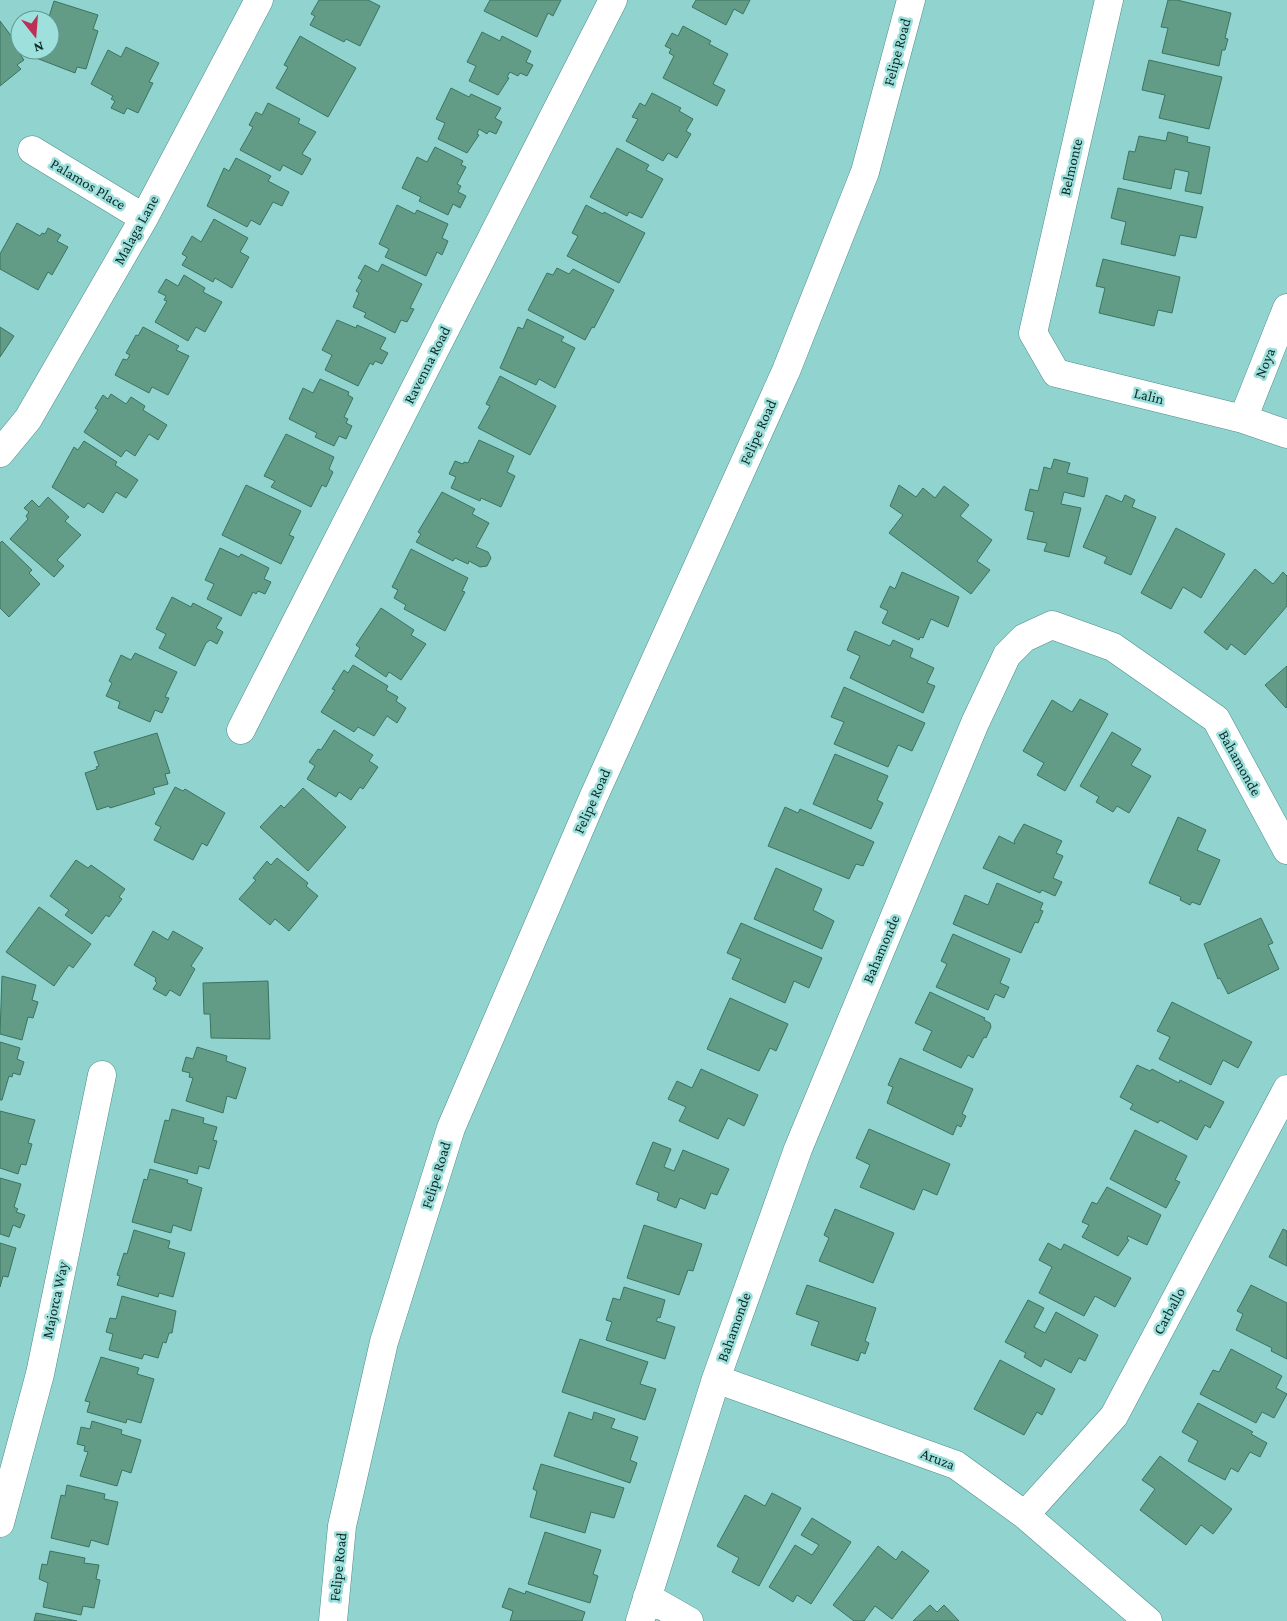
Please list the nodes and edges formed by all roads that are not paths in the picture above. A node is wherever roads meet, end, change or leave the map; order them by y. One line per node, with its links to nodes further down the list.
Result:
1 (259, 0): 6 (street, Malaga Lane)
2 (612, 0): 12 (street, Ravenna Road)
3 (911, 0): 20 (street, Felipe Road)
4 (1109, 0): 8 (street, Belmonte)
5 (32, 150): 6 (street, Palamos Place)
6 (144, 218): 11 (street, Malaga Lane)
7 (1287, 308): 9 (street, Noya)
8 (1033, 333): 9 (street, Lalin)
9 (1243, 419): 10 (street, Lalin)
10 (1287, 434)
11 (0, 453)
12 (241, 730)
13 (1287, 850): 16 (street, Bahamonde)
14 (102, 1075): 18 (street, Majorca Way)
15 (1287, 1089): 17 (street, Carballo)
16 (716, 1379): 17 (street, Aruza); 19 (street, Bahamonde)
17 (1025, 1515): 22 (street, Aruza)
18 (0, 1524)
19 (643, 1609): 21 (street)
20 (333, 1621)
21 (689, 1621)
22 (1148, 1621)

